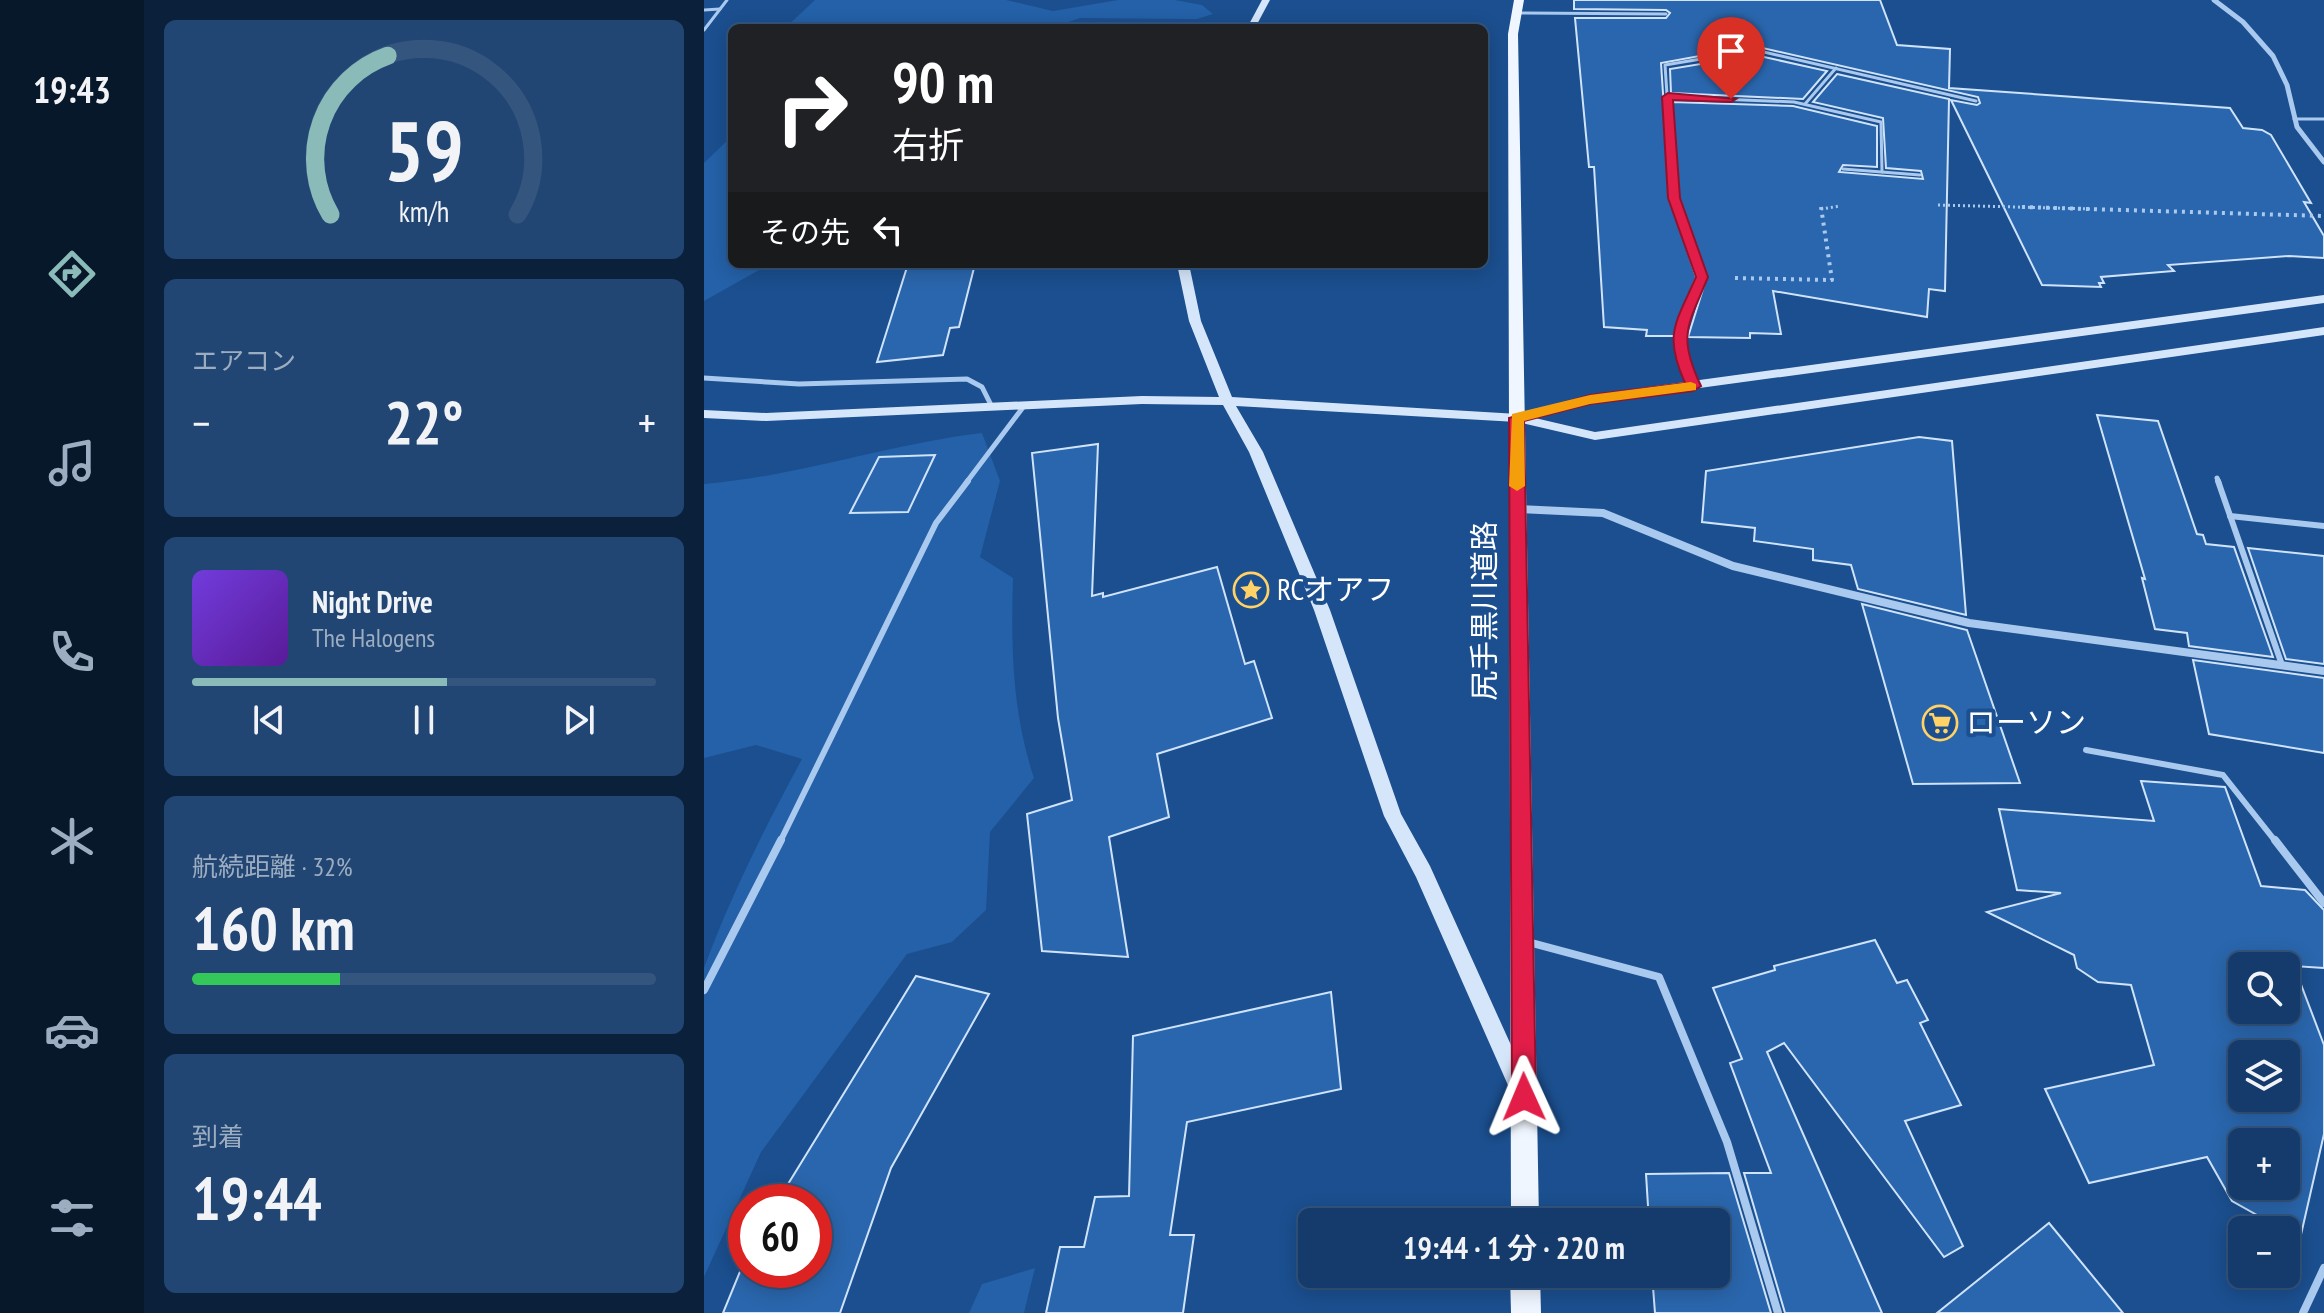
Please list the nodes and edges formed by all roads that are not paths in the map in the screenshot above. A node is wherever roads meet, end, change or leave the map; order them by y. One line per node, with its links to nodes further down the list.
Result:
1 (727, 0): 5 (lane)
2 (1266, 0): 8 (street)
3 (2214, 0): 14 (street)
4 (1518, 6): 7 (lane); 29 (main road, 尻手黒川道路)
5 (720, 9): 6 (lane); 9 (lane)
6 (704, 10)
7 (1666, 14)
8 (1253, 24)
9 (704, 30)
10 (1836, 68): 11 (lane); 12 (lane); 13 (lane)
11 (1668, 97): 13 (lane); 24 (lane)
12 (1976, 101)
13 (1805, 104): 18 (lane)
14 (2294, 119): 15 (lane); 16 (street)
15 (2324, 119)
16 (2324, 162)
17 (1843, 169): 18 (lane)
18 (1882, 172): 19 (lane)
19 (1920, 175)
20 (1184, 268): 25 (street)
21 (2324, 299): 24 (street)
22 (2324, 331): 29 (street)
23 (704, 378): 27 (lane)
24 (1693, 386): 29 (street)
25 (1227, 401): 26 (street); 29 (street); 40 (street)
26 (1024, 406): 27 (street); 39 (lane)
27 (992, 407): 28 (street)
28 (704, 414)
29 (1517, 418): 31 (main road, 尻手黒川道路)
30 (2217, 478): 32 (lane)
31 (1518, 509): 34 (street); 38 (main road, 尻手黒川道路)
32 (2230, 516): 33 (lane); 34 (lane)
33 (2324, 526)
34 (2282, 665): 35 (street)
35 (2324, 671)
36 (2086, 750): 37 (lane)
37 (2324, 903)
38 (1521, 940): 40 (main road, 尻手黒川道路); 45 (lane)
39 (704, 990)
40 (1524, 1097): 41 (main road, 尻手黒川道路)
41 (1525, 1208)
42 (2324, 1268): 46 (lane)
43 (1525, 1288): 44 (main road)
44 (1526, 1313)
45 (1778, 1313)
46 (2303, 1313)

